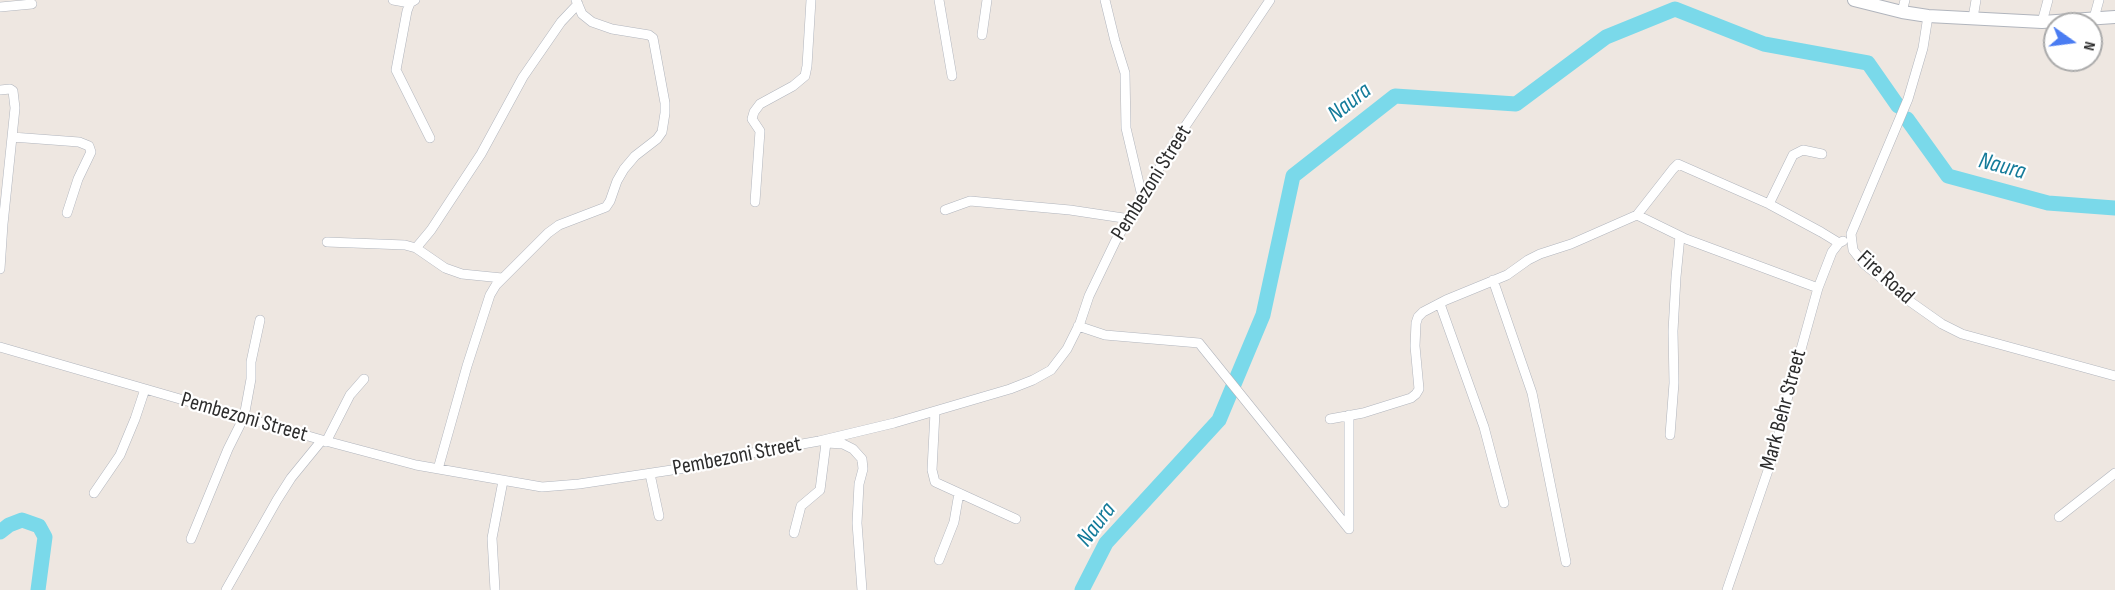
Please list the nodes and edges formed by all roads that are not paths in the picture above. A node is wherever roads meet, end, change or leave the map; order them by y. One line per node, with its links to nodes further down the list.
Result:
1 (393, 0): 9 (street)
2 (811, 0): 24 (street)
3 (939, 0): 18 (street)
4 (987, 0): 17 (street)
5 (1105, 0): 23 (street)
6 (1269, 0): 23 (street, Pembezoni Street)
7 (1854, 0): 12 (street)
8 (1976, 0): 15 (street)
9 (412, 2): 21 (street)
10 (577, 2): 34 (street); 36 (street)
11 (32, 4): 13 (street)
12 (1904, 6): 14 (street)
13 (0, 7)
14 (1928, 16): 15 (street); 31 (street, Fire Road)
15 (1974, 18): 16 (street)
16 (2043, 22)
17 (982, 35)
18 (952, 76)
19 (0, 90): 20 (street)
20 (12, 137): 27 (street); 35 (street)
21 (430, 138)
22 (1822, 154): 25 (street)
23 (1142, 196): 29 (street, Pembezoni Street)
24 (756, 202)
25 (1769, 204): 28 (street); 33 (street)
26 (945, 210): 29 (street)
27 (67, 213)
28 (1637, 215): 30 (street); 37 (street)
29 (1130, 219): 41 (street, Pembezoni Street)
30 (1680, 236): 38 (street); 50 (street)
31 (1851, 237): 33 (street); 43 (street, Fire Road)
32 (327, 242): 34 (street)
33 (1839, 243): 38 (street, Mark Behr Street)
34 (416, 248): 36 (street)
35 (0, 269)
36 (502, 278): 53 (street)
37 (1493, 280): 39 (street); 66 (street)
38 (1818, 288): 70 (street, Mark Behr Street)
39 (1440, 304): 47 (street); 59 (street)
40 (260, 320): 48 (street)
41 (1078, 326): 46 (street, Pembezoni Street); 47 (street)
42 (0, 347): 45 (street, Pembezoni Street)
43 (2115, 376)
44 (364, 379): 51 (street)
45 (145, 389): 48 (street, Pembezoni Street); 57 (street)
46 (935, 411): 52 (street, Pembezoni Street); 58 (street)
47 (1349, 416): 49 (street)
48 (244, 417): 51 (street, Pembezoni Street); 64 (street)
49 (1330, 418)
50 (1670, 435)
51 (324, 441): 53 (street, Pembezoni Street); 67 (street)
52 (822, 442): 55 (street, Pembezoni Street); 63 (street); 69 (street)
53 (438, 469): 56 (street, Pembezoni Street)
54 (2115, 473): 61 (street)
55 (650, 474): 56 (street, Pembezoni Street); 60 (street)
56 (503, 481): 68 (street)
57 (94, 493)
58 (959, 493): 62 (street); 65 (street)
59 (1504, 503)
60 (659, 516)
61 (2059, 517)
62 (1016, 519)
63 (794, 533)
64 (190, 539)
65 (939, 560)
66 (1566, 562)
67 (226, 590)
68 (495, 590)
69 (862, 590)
70 (1727, 590)

